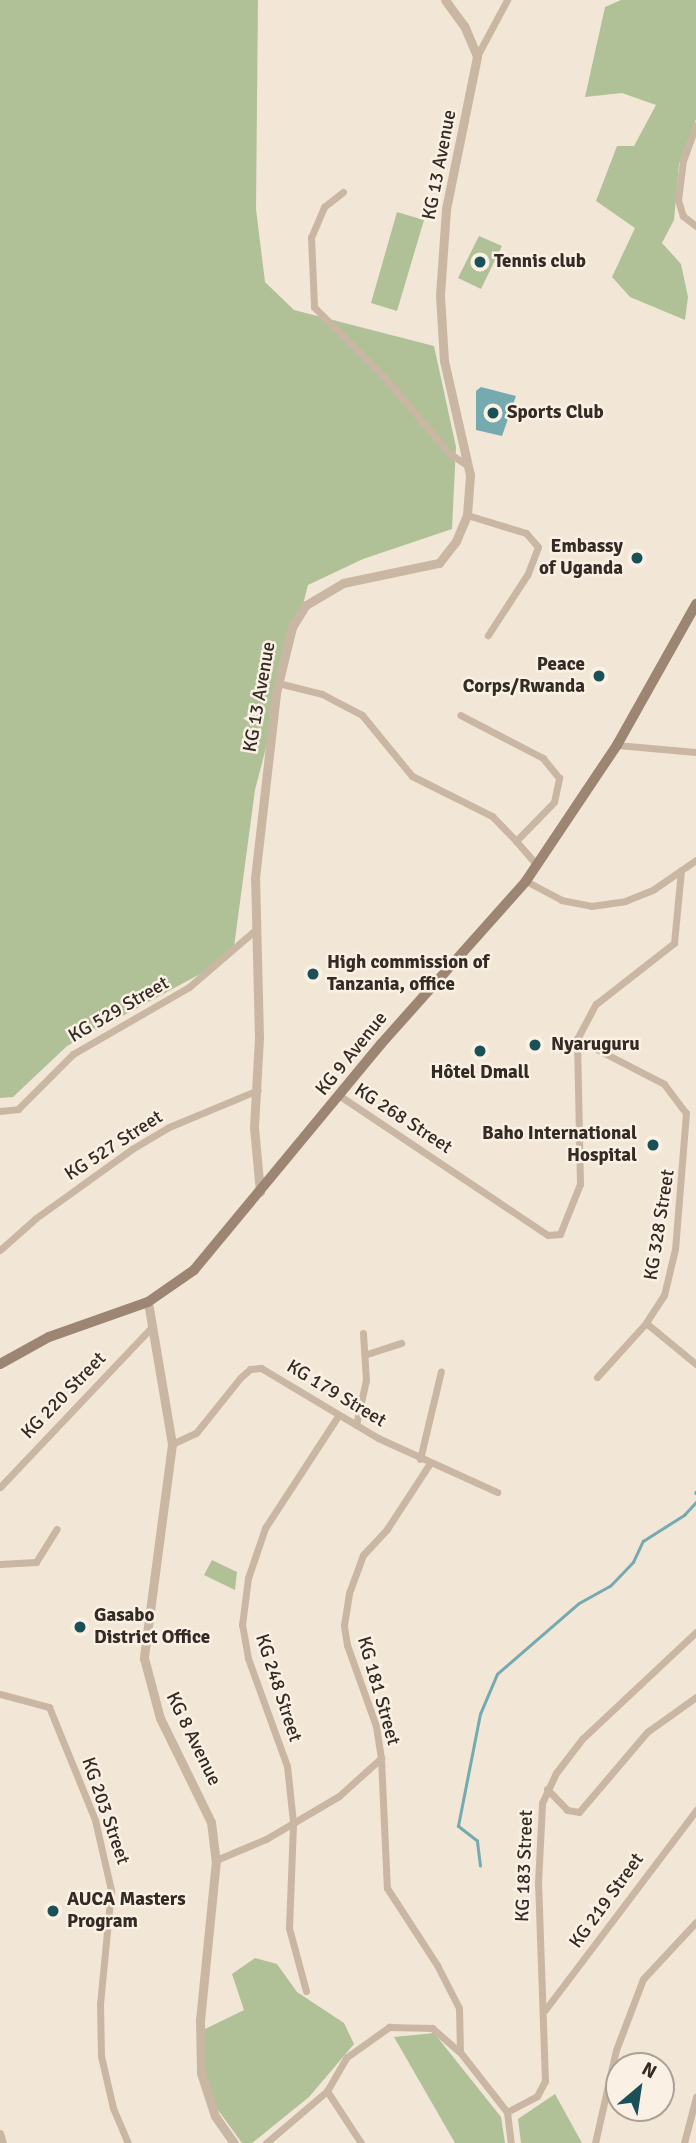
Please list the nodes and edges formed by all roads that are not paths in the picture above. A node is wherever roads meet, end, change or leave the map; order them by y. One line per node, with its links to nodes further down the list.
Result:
1 (445, 0): 3 (street)
2 (507, 0): 3 (street)
3 (477, 56): 7 (street, KG 13 Avenue)
4 (696, 125): 6 (street)
5 (344, 192): 7 (street)
6 (696, 226)
7 (468, 466): 8 (street, KG 13 Avenue)
8 (467, 514): 10 (street); 11 (street, KG 13 Avenue)
9 (696, 604): 13 (main road, KG 9 Avenue)
10 (488, 635)
11 (278, 683): 15 (street); 20 (street, KG 13 Avenue)
12 (460, 715): 15 (street)
13 (617, 745): 14 (street); 17 (main road, KG 9 Avenue)
14 (696, 752)
15 (516, 841): 17 (street)
16 (696, 860): 18 (street)
17 (537, 865): 19 (main road, KG 9 Avenue)
18 (681, 870): 19 (street); 21 (street)
19 (526, 881): 23 (main road, KG 9 Avenue)
20 (254, 931): 22 (street, KG 13 Avenue); 24 (street, KG 529 Street)
21 (576, 1039): 23 (street, KG 268 Street); 28 (street, KG 328 Street)
22 (258, 1090): 25 (street, KG 13 Avenue); 26 (street, KG 527 Street)
23 (340, 1096): 25 (main road, KG 9 Avenue)
24 (0, 1111)
25 (260, 1192): 27 (main road, KG 9 Avenue)
26 (0, 1250)
27 (148, 1302): 29 (street, KG 8 Avenue); 33 (main road, KG 9 Avenue)
28 (646, 1322): 34 (street); 36 (street, KG 328 Street)
29 (152, 1328): 39 (street, KG 8 Avenue); 42 (street, KG 220 Street)
30 (363, 1333): 32 (street)
31 (401, 1343): 32 (street)
32 (367, 1353): 38 (street)
33 (0, 1364)
34 (696, 1364)
35 (441, 1371): 40 (street)
36 (597, 1377)
37 (338, 1416): 38 (street, KG 179 Street); 39 (street, KG 179 Street); 52 (street, KG 248 Street)
38 (356, 1425): 40 (street, KG 179 Street)
39 (172, 1444): 53 (street, KG 8 Avenue)
40 (420, 1459): 41 (street, KG 179 Street)
41 (430, 1463): 43 (street, KG 179 Street); 49 (street, KG 181 Street)
42 (0, 1488)
43 (497, 1492)
44 (57, 1529): 45 (street)
45 (0, 1564)
46 (696, 1632): 50 (street, KG 183 Street)
47 (0, 1694): 63 (street, KG 203 Street)
48 (696, 1697): 50 (street)
49 (381, 1758): 52 (street, KG 181 Street); 57 (street)
50 (547, 1789): 56 (street, KG 183 Street)
51 (696, 1810): 56 (street, KG 219 Street)
52 (293, 1822): 53 (street, KG 181 Street); 55 (street, KG 248 Street)
53 (216, 1860): 64 (street, KG 8 Avenue)
54 (696, 1922): 68 (street)
55 (306, 1991)
56 (545, 2011): 60 (street, KG 183 Street)
57 (460, 2052): 58 (street); 60 (street)
58 (327, 2091): 65 (street); 66 (street)
59 (696, 2096): 69 (street)
60 (507, 2112): 67 (street)
61 (0, 2133): 62 (street)
62 (3, 2143)
63 (128, 2143)
64 (234, 2143)
65 (266, 2143)
66 (361, 2143)
67 (511, 2143)
68 (595, 2143)
69 (684, 2143)

